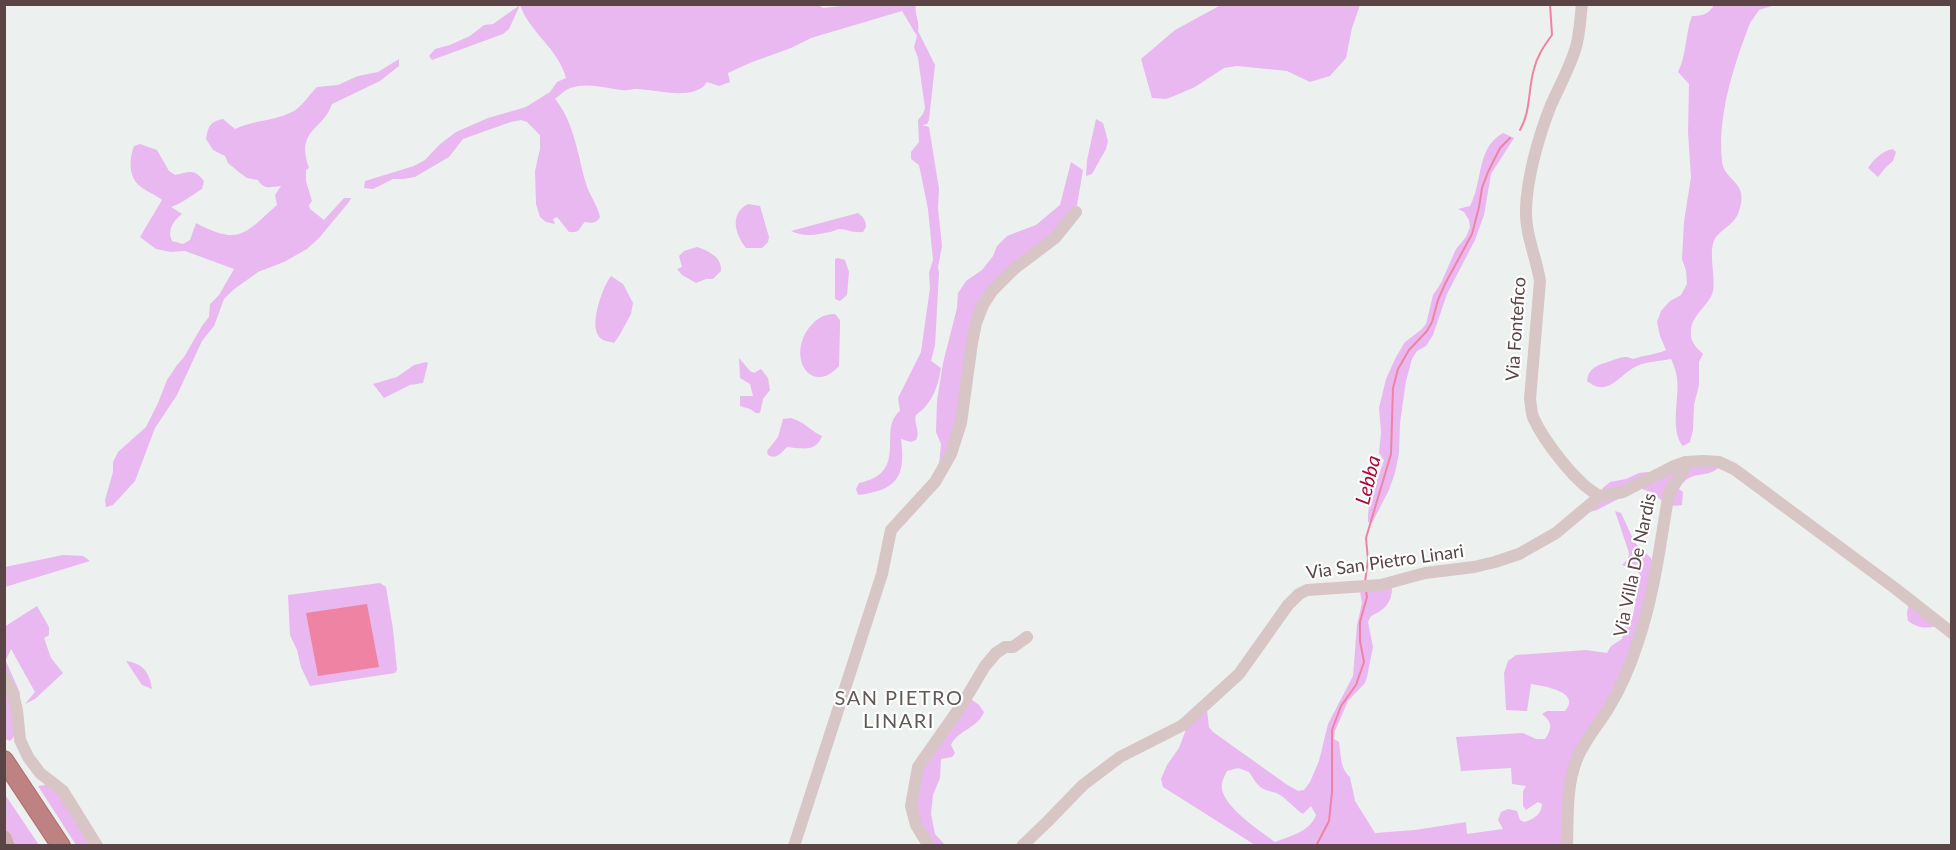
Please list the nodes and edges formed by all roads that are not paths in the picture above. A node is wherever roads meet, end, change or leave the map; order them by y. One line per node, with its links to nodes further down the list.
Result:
1 (1582, 4): 4 (street, Via Fontefico)
2 (1076, 212): 15 (street)
3 (1686, 462): 4 (street, Via San Pietro Linari); 5 (street, Via San Pietro Linari); 18 (street, Via Villa De Nardis)
4 (1600, 496): 17 (street, Via San Pietro Linari)
5 (1952, 633)
6 (1027, 637): 16 (street)
7 (4, 677): 14 (street)
8 (4, 760): 13 (highway)
9 (4, 781): 12 (highway)
10 (4, 838): 11 (main road)
11 (7, 846)
12 (48, 846)
13 (61, 846)
14 (97, 846)
15 (794, 846)
16 (929, 846)
17 (1022, 846)
18 (1567, 846)

